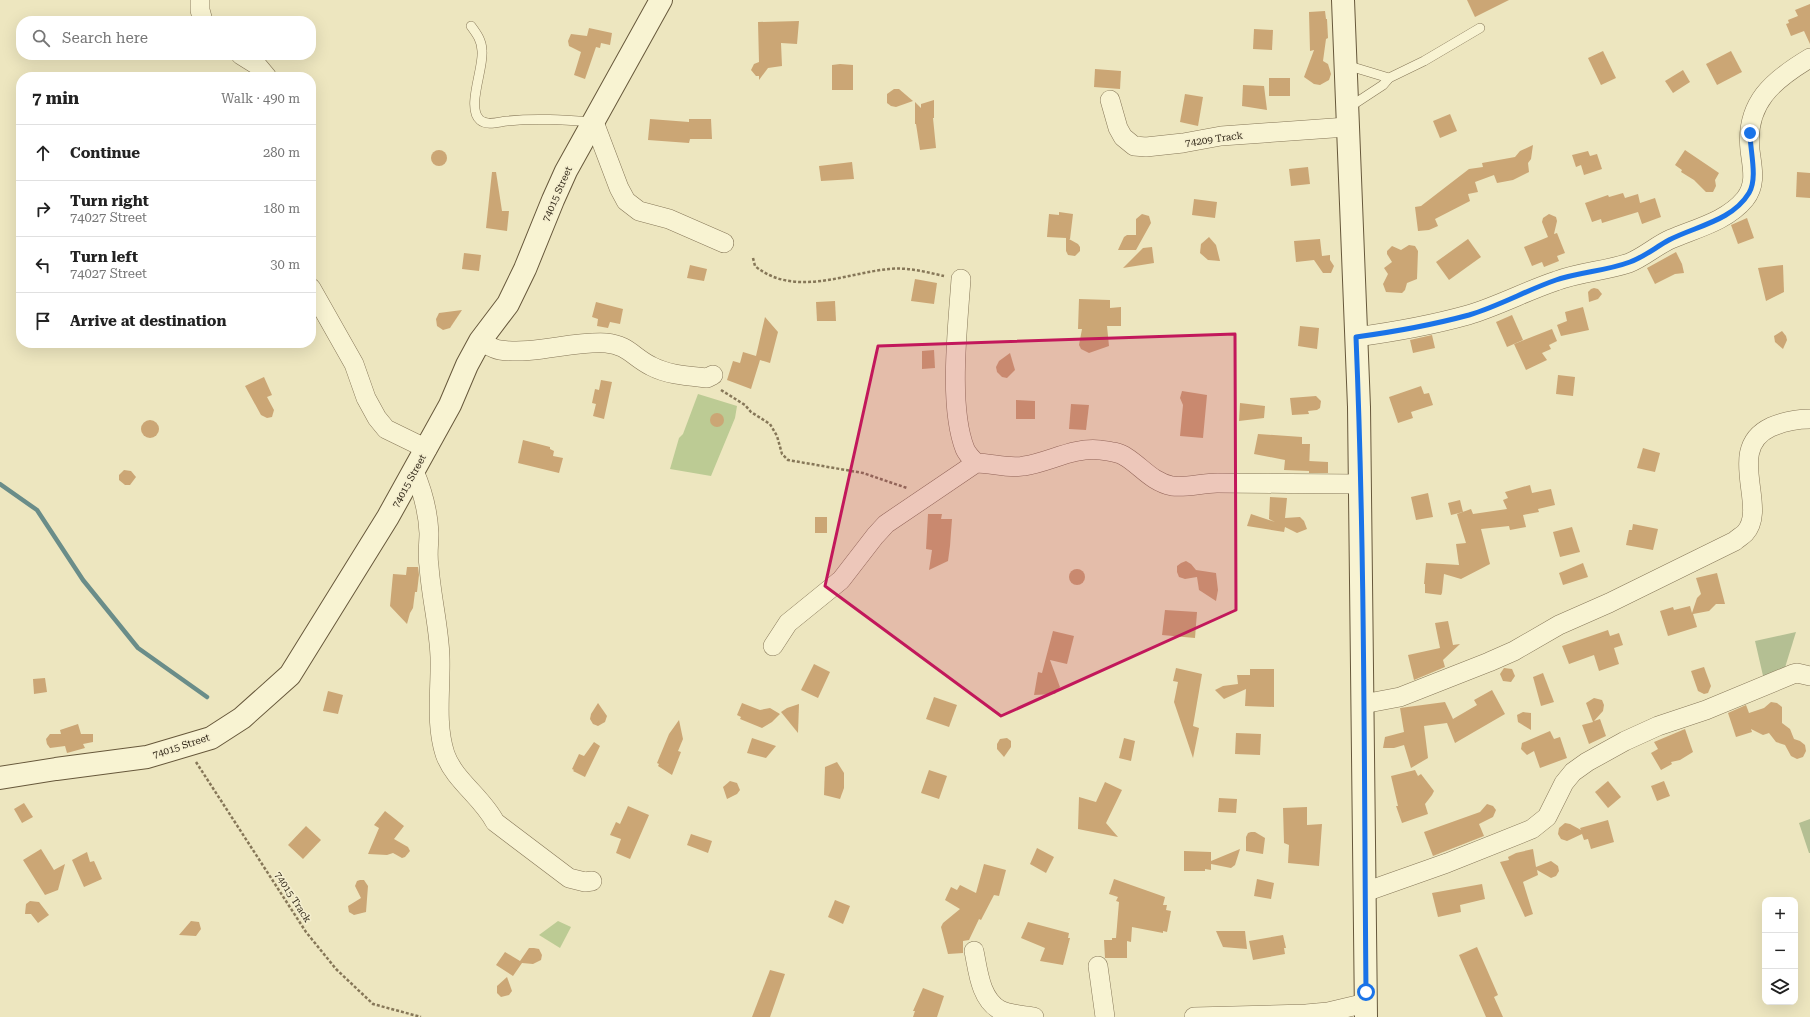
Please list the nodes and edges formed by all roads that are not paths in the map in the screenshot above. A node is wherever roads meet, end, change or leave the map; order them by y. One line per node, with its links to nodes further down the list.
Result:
1 (200, 0): 4 (street)
2 (661, 0): 14 (street, 74015 Street)
3 (1343, 0): 9 (street)
4 (202, 16)
5 (471, 26): 14 (lane)
6 (1480, 28): 11 (lane)
7 (1810, 58): 18 (street)
8 (249, 60): 10 (street)
9 (1346, 65): 11 (lane); 13 (street)
10 (263, 72)
11 (1389, 78): 13 (lane)
12 (1110, 100): 13 (street, 74209 Track)
13 (1347, 118): 18 (street)
14 (594, 122): 15 (street); 19 (street, 74015 Street)
15 (724, 243)
16 (961, 278): 23 (street)
17 (316, 297): 22 (street)
18 (1356, 337): 25 (street)
19 (480, 342): 20 (street); 22 (street, 74015 Street)
20 (710, 376)
21 (1810, 419): 28 (street)
22 (427, 449): 24 (street, 74015 Street)
23 (976, 463): 25 (street); 26 (street)
24 (414, 471): 29 (street, 74015 Street); 30 (street)
25 (1360, 484): 28 (street)
26 (773, 646)
27 (1810, 676): 31 (street)
28 (1363, 704): 31 (street)
29 (0, 778)
30 (592, 881)
31 (1365, 892): 34 (street)
32 (974, 951): 35 (street)
33 (1098, 966): 36 (street)
34 (1366, 1010): 37 (street)
35 (1034, 1017)
36 (1105, 1017)
37 (1194, 1017)

